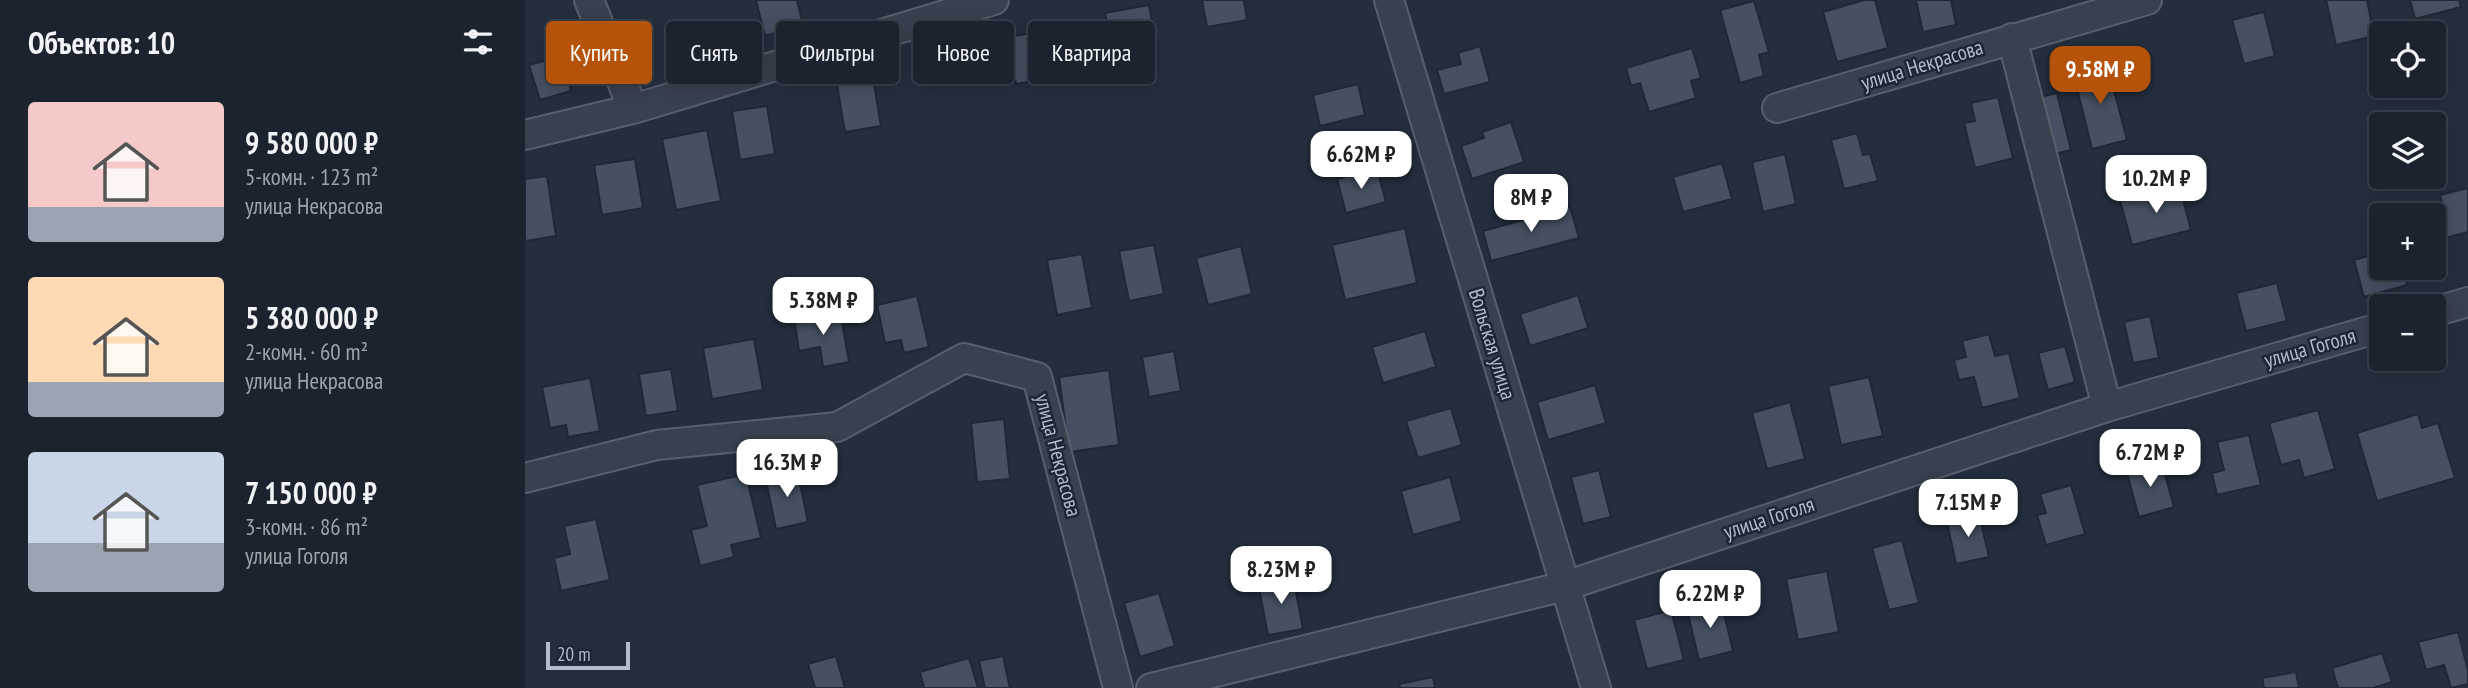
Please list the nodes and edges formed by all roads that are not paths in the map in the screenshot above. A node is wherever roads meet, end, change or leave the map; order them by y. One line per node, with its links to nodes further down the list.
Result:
1 (589, 0): 7 (street)
2 (994, 0): 7 (street)
3 (1389, 0): 14 (street, Вольская улица)
4 (2147, 0): 5 (street, улица Некрасова)
5 (2012, 38): 6 (street, улица Некрасова); 12 (street)
6 (1777, 108)
7 (633, 109): 8 (street)
8 (525, 135)
9 (2468, 302): 10 (street)
10 (2446, 308)
11 (2369, 331): 12 (street, улица Гоголя)
12 (2107, 407): 14 (street, улица Гоголя)
13 (525, 478): 15 (street, улица Некрасова)
14 (1565, 586): 16 (street, улица Гоголя); 17 (street, Вольская улица)
15 (1118, 688)
16 (1151, 688)
17 (1596, 688)

